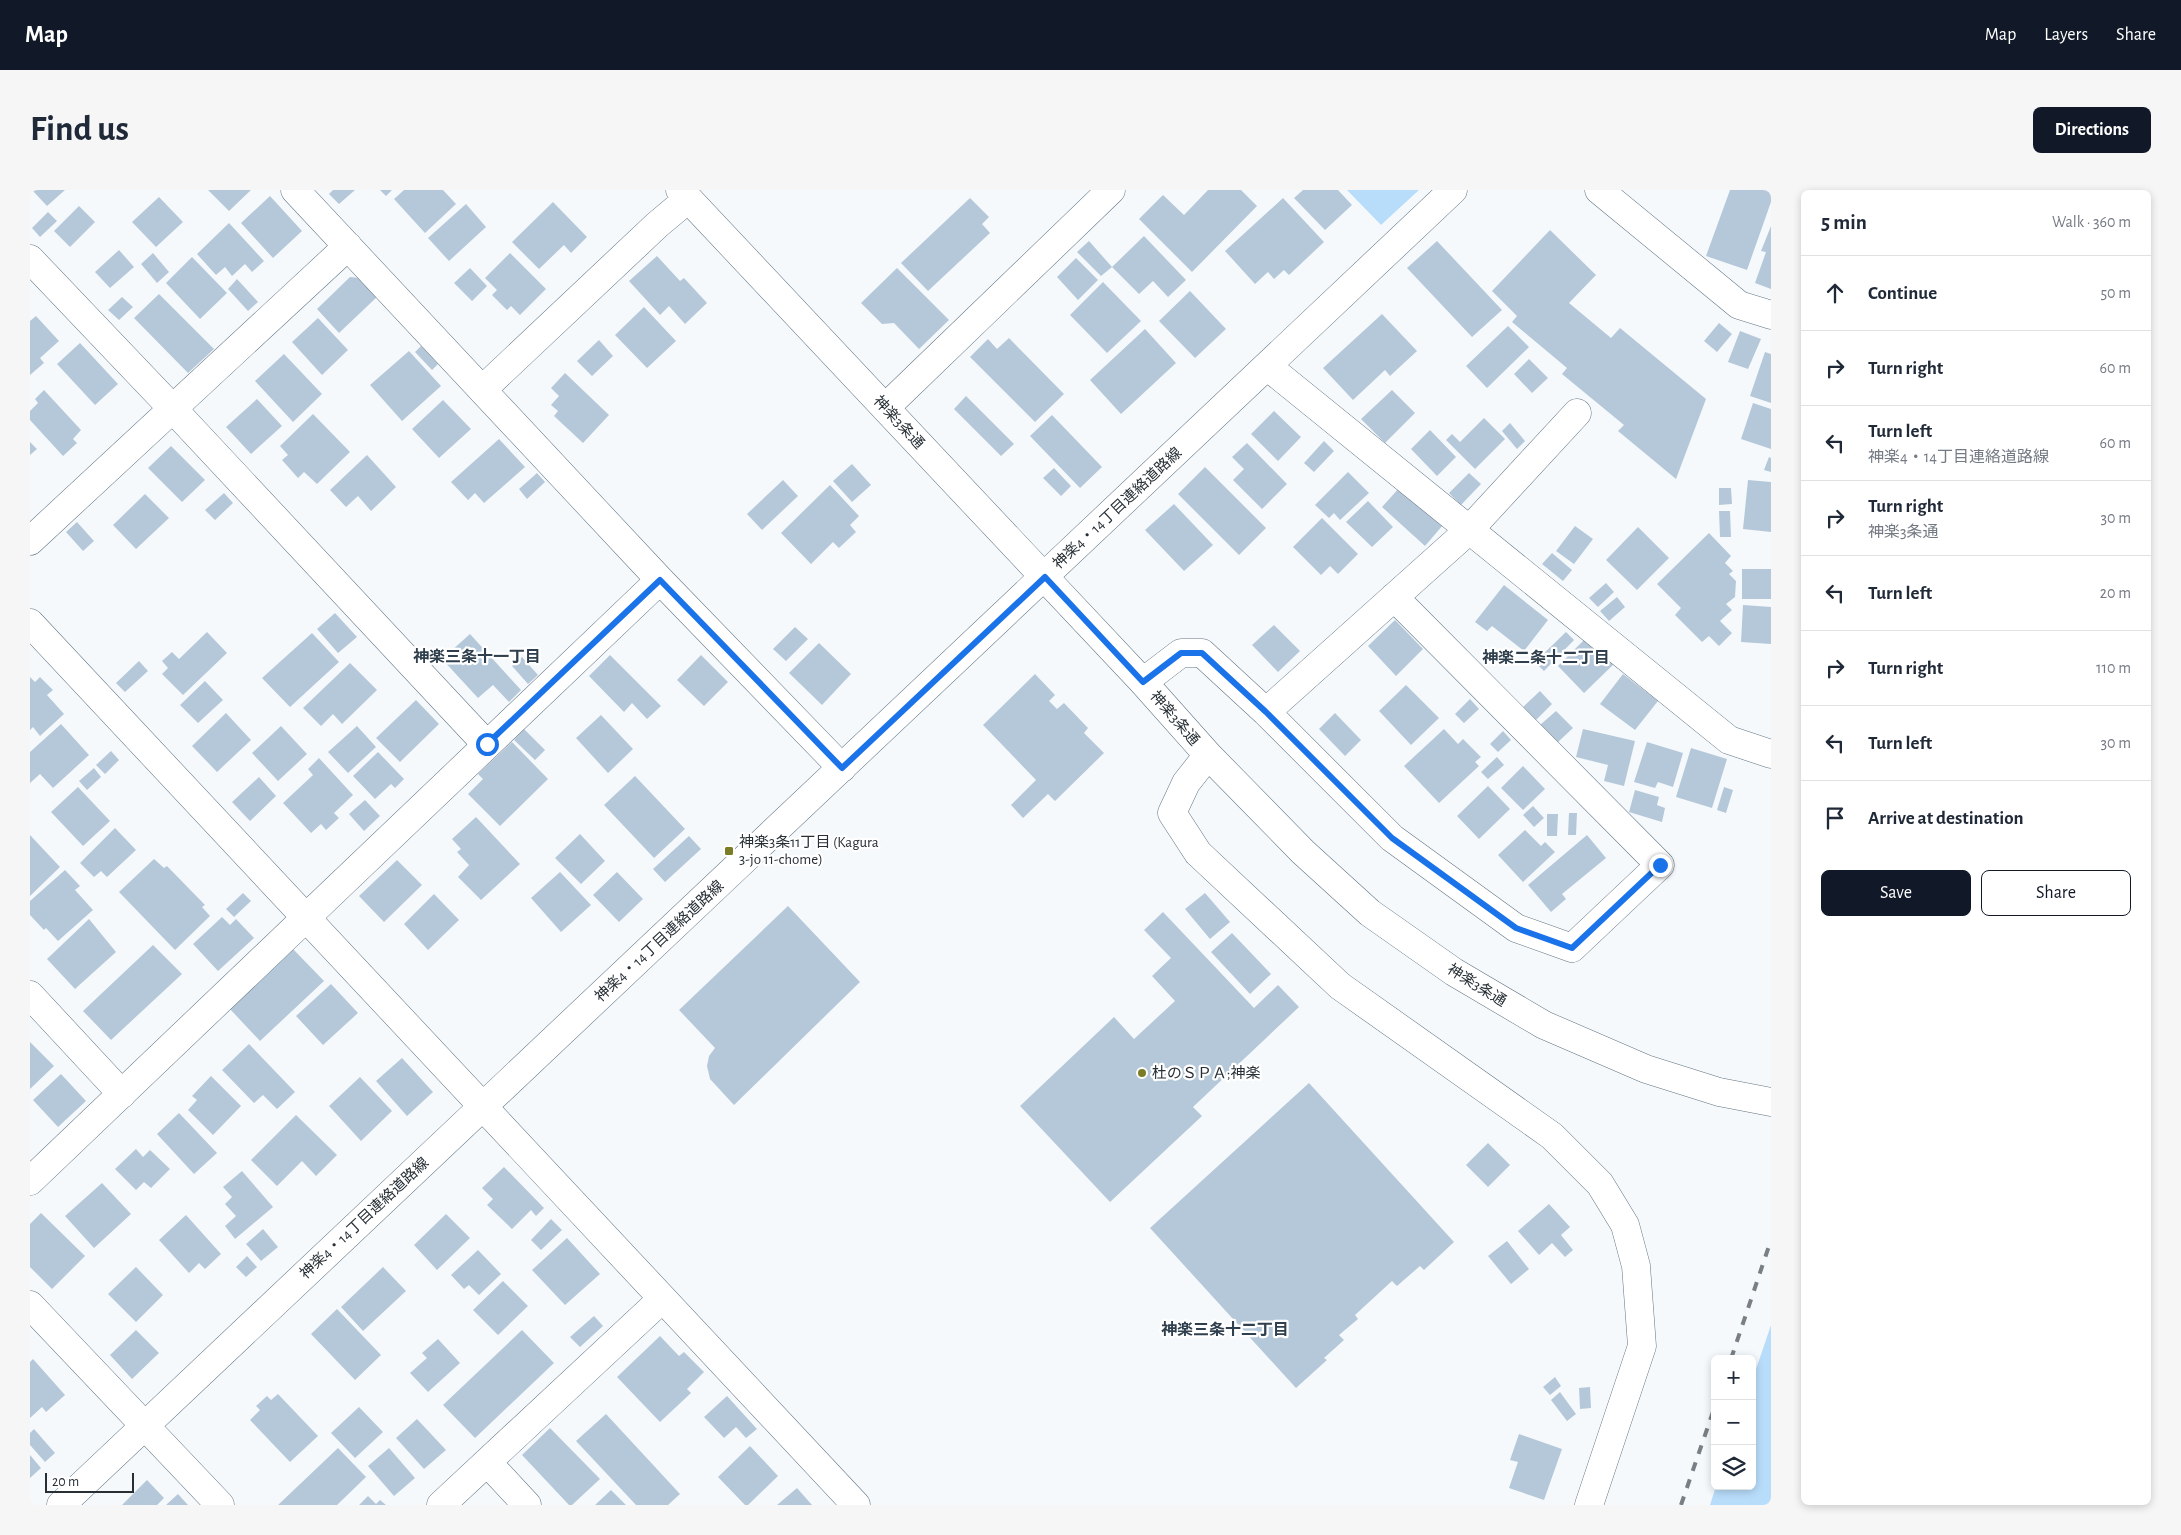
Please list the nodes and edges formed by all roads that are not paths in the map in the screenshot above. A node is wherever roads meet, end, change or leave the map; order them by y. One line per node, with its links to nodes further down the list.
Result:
1 (295, 190): 6 (street)
2 (1111, 190): 12 (street)
3 (1453, 190): 9 (street, 神楽4・14丁目連絡道路線)
4 (1599, 190): 8 (street)
5 (684, 194): 10 (street); 12 (street, 神楽3条通)
6 (348, 246): 10 (street); 11 (street)
7 (30, 260): 11 (street)
8 (1771, 315)
9 (1267, 366): 14 (street); 16 (street, 神楽4・14丁目連絡道路線)
10 (483, 389): 17 (street)
11 (172, 408): 15 (street); 22 (street)
12 (885, 408): 16 (street, 神楽3条通)
13 (1577, 413): 14 (street)
14 (1468, 531): 18 (street); 23 (street)
15 (30, 541)
16 (1045, 577): 20 (street, 神楽3条通); 25 (street, 神楽4・14丁目連絡道路線)
17 (660, 580): 22 (street); 25 (street)
18 (1394, 597): 21 (street); 21 (street)
19 (30, 624): 26 (street)
20 (1143, 682): 21 (street); 24 (street, 神楽3条通)
21 (1266, 712)
22 (487, 744): 26 (street)
23 (1771, 754)
24 (1208, 755): 29 (street, 神楽3条通); 41 (street)
25 (842, 768): 30 (street, 神楽4・14丁目連絡道路線)
26 (304, 917): 28 (street); 30 (street)
27 (30, 995): 28 (street)
28 (122, 1094): 31 (street)
29 (1771, 1102)
30 (482, 1107): 32 (street); 34 (street, 神楽4・14丁目連絡道路線)
31 (30, 1181)
32 (662, 1299): 35 (street); 40 (street)
33 (30, 1305): 34 (street)
34 (144, 1426): 36 (street, 神楽4・14丁目連絡道路線); 37 (street)
35 (487, 1462): 38 (street); 39 (street)
36 (60, 1505)
37 (220, 1505)
38 (441, 1505)
39 (527, 1505)
40 (856, 1505)
41 (1590, 1505)

